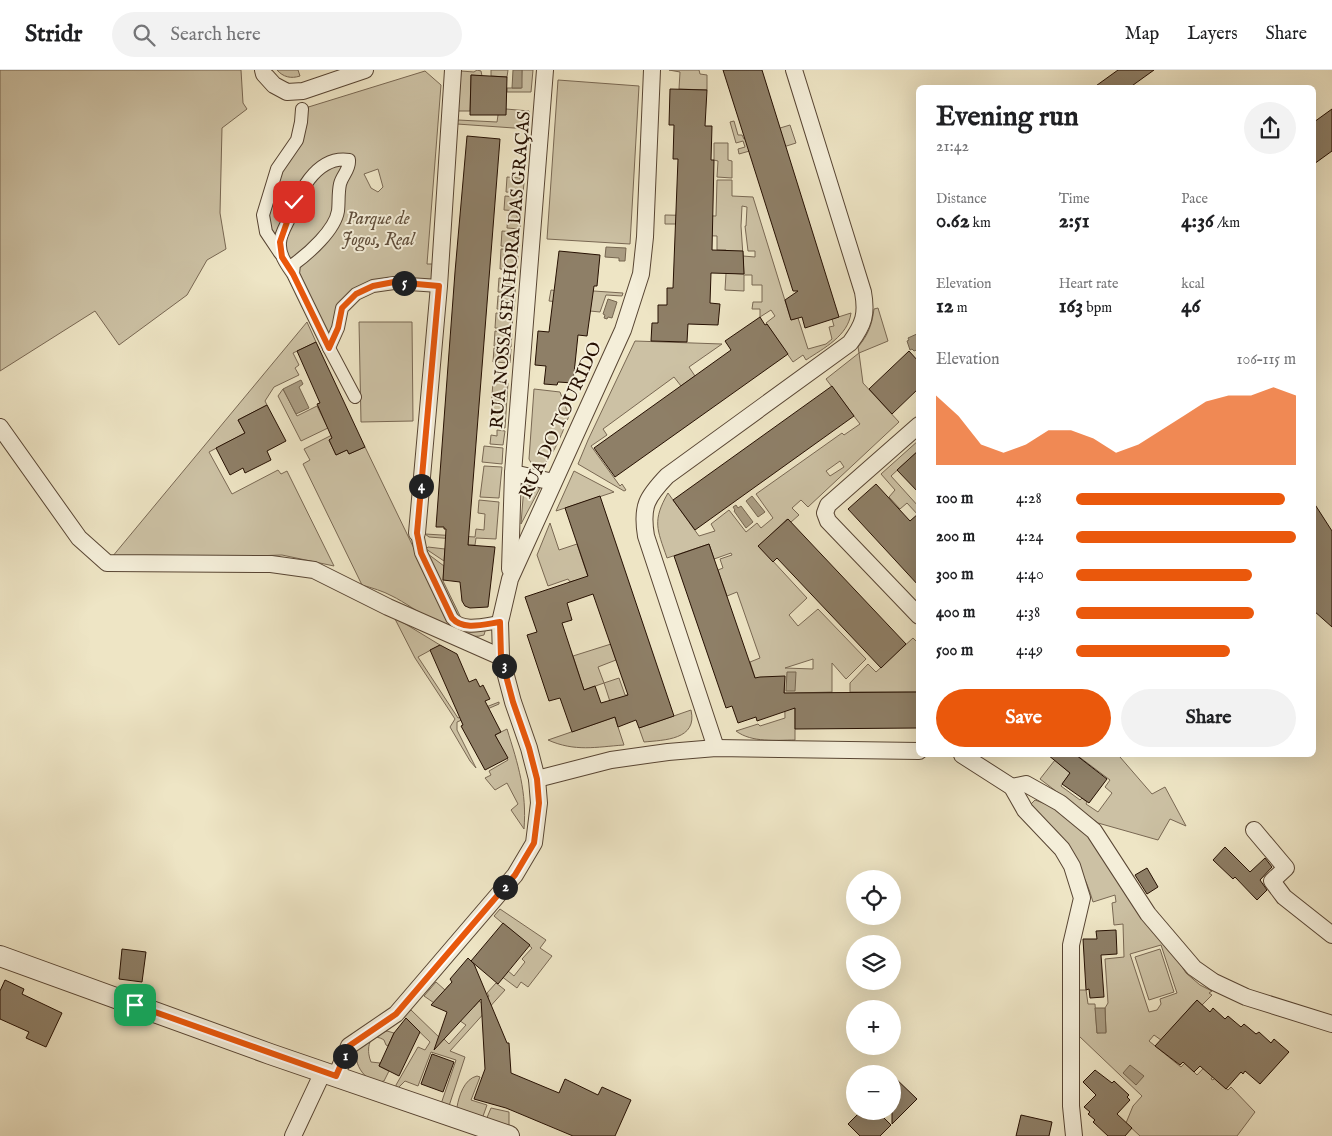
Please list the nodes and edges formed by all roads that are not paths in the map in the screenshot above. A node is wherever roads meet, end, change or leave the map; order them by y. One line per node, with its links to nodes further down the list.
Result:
1 (263, 70): 2 (street)
2 (365, 70)
3 (453, 70): 10 (street)
4 (545, 70): 15 (street, RUA NOSSA SENHORA DAS GRAÇAS)
5 (652, 70): 16 (street, RUA DO TOURIDO)
6 (794, 70): 22 (street)
7 (302, 109): 8 (street)
8 (282, 257): 9 (street); 9 (street)
9 (293, 274): 11 (street)
10 (439, 286): 11 (street); 17 (street)
11 (329, 348): 12 (street)
12 (355, 396)
13 (0, 427): 21 (street)
14 (916, 428): 19 (street)
15 (514, 473): 16 (street); 18 (street, RUA NOSSA SENHORA DAS GRAÇAS)
16 (553, 482): 18 (street, RUA DO TOURIDO)
17 (417, 533): 20 (street)
18 (510, 579): 20 (street, RUA DO TOURIDO)
19 (916, 613)
20 (500, 622): 21 (street, RUA DO TOURIDO)
21 (501, 657): 25 (street, RUA DO TOURIDO)
22 (716, 748): 23 (street); 25 (street)
23 (916, 751)
24 (965, 757): 26 (street)
25 (537, 779): 31 (street, RUA DO TOURIDO)
26 (1012, 787): 30 (street); 34 (street)
27 (1254, 830): 28 (street)
28 (1332, 935)
29 (0, 956): 31 (street)
30 (1332, 1024)
31 (330, 1074): 32 (street, RUA DO TOURIDO); 33 (street)
32 (292, 1136)
33 (509, 1136)
34 (1074, 1136)

